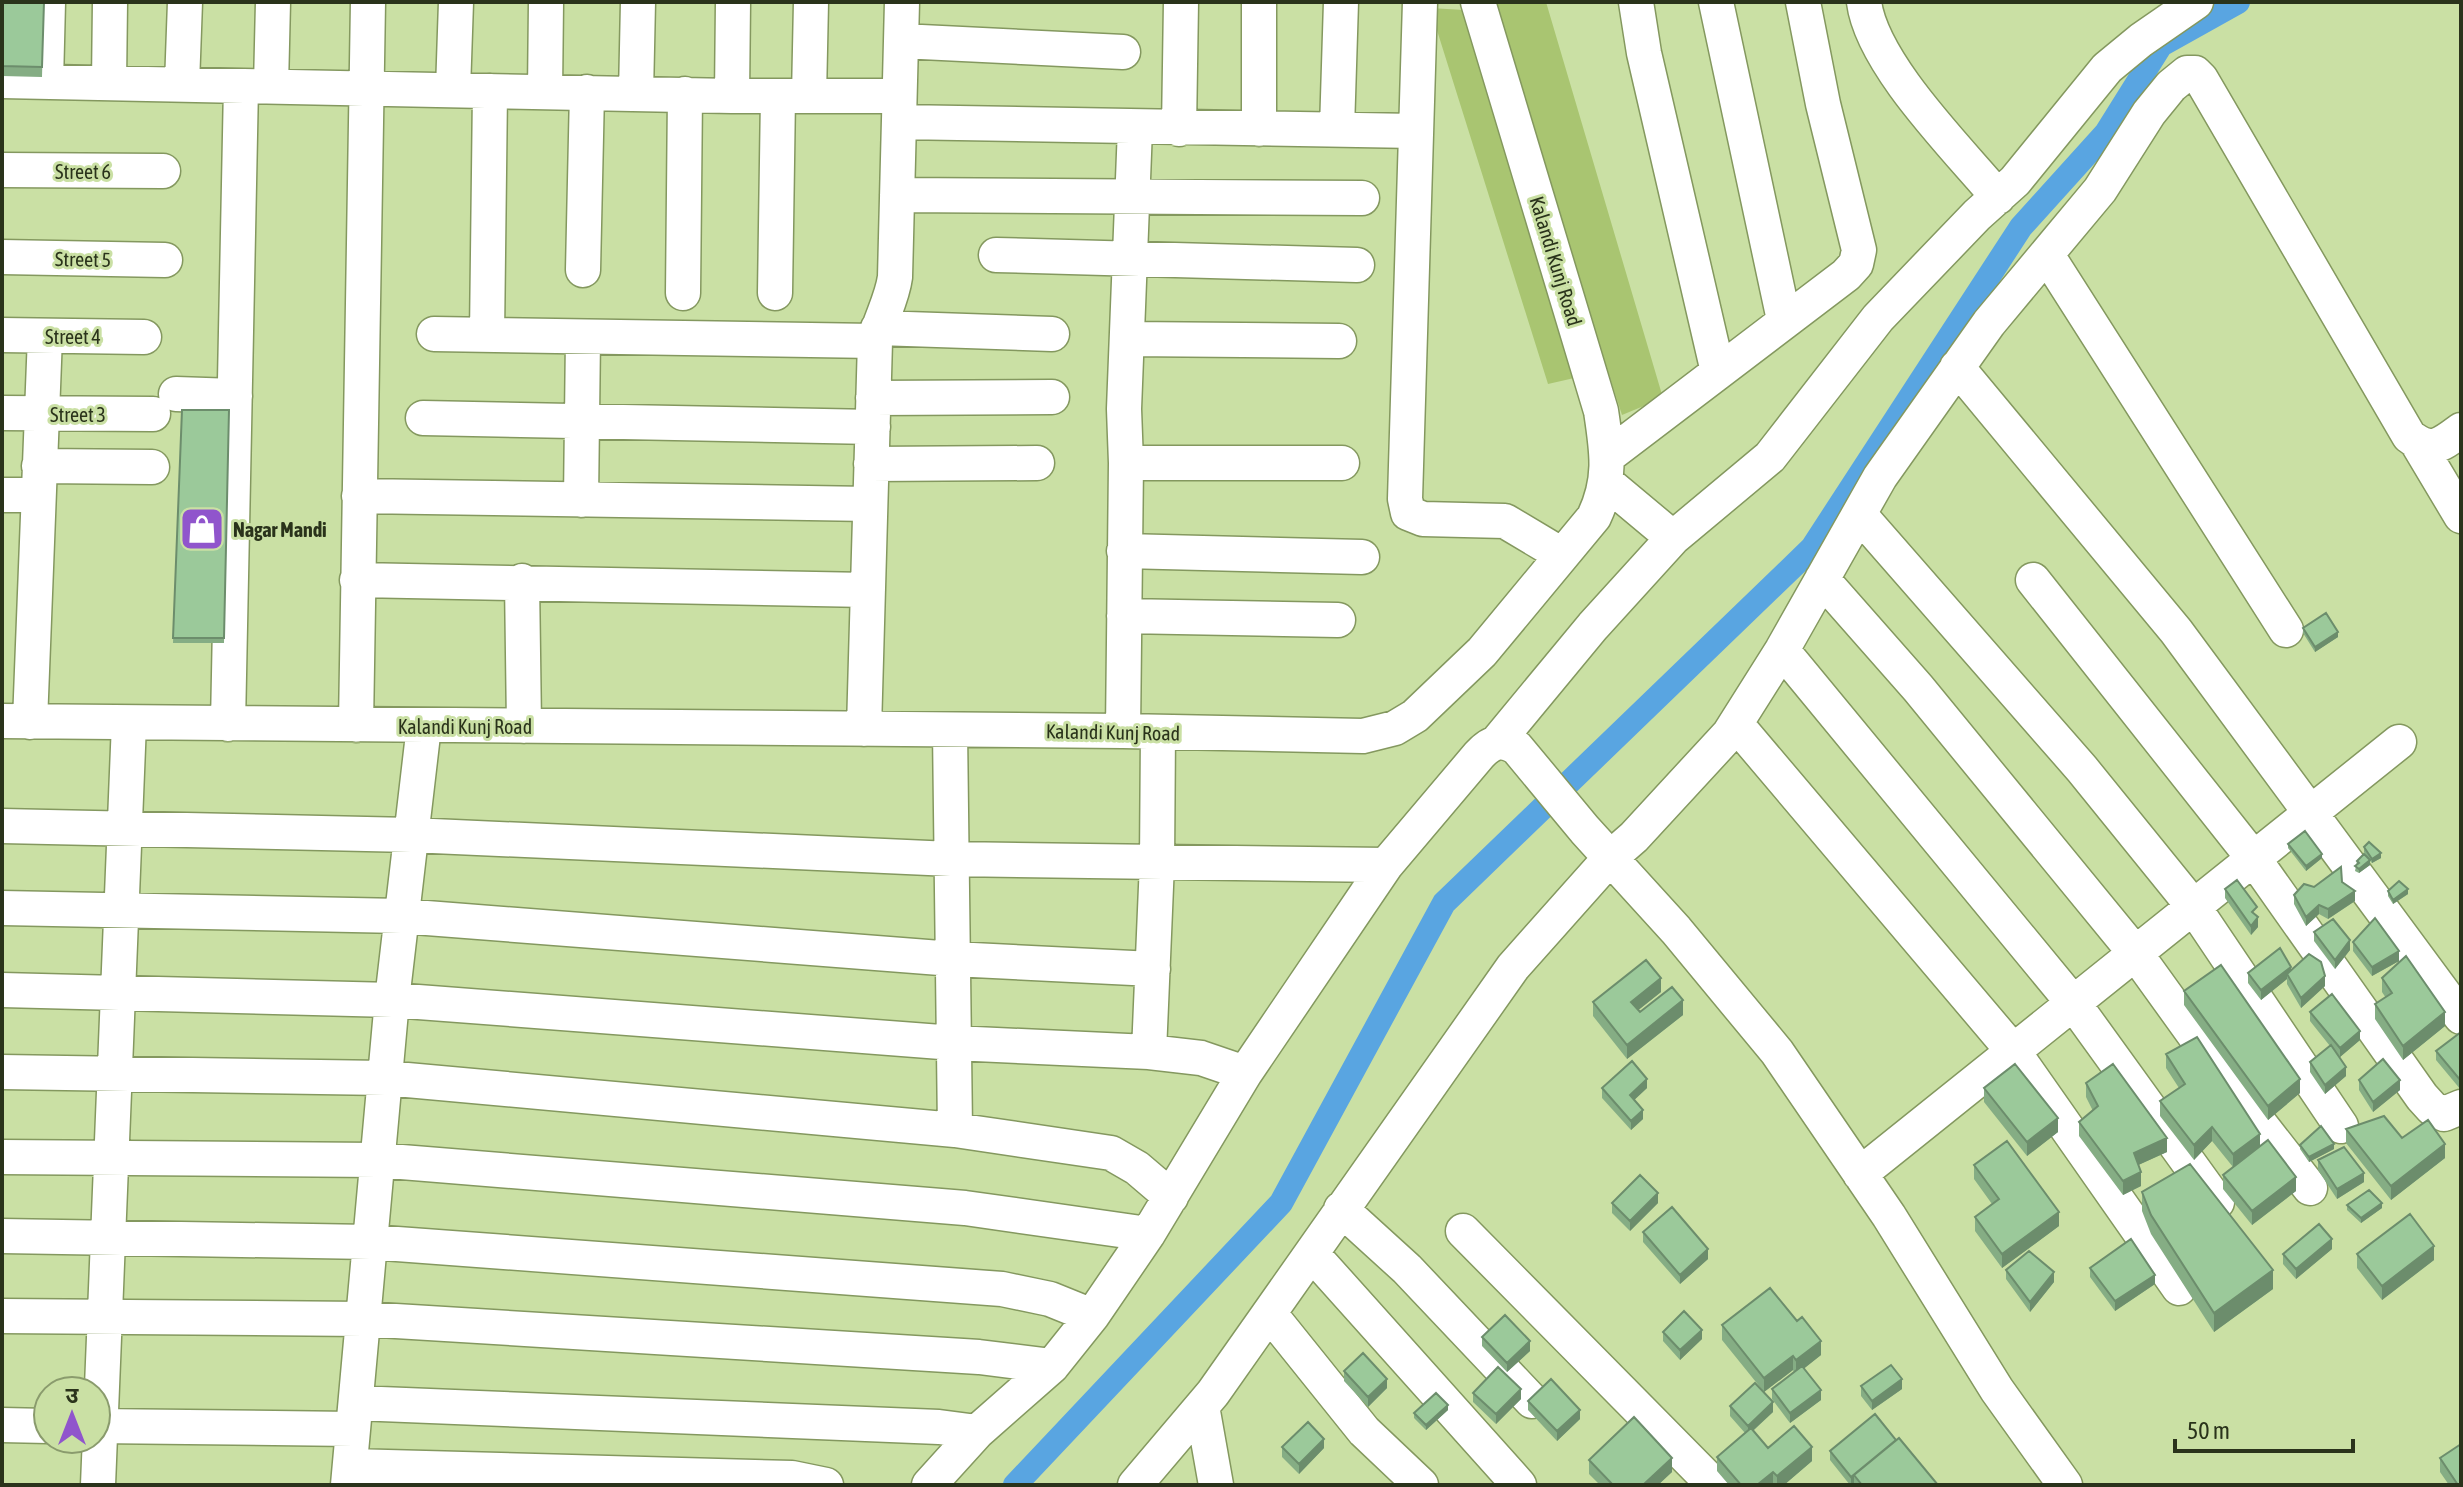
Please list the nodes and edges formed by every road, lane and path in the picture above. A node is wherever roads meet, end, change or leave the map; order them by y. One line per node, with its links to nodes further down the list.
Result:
1 (48, 2): 25 (street)
2 (110, 2): 26 (street)
3 (185, 2): 27 (street)
4 (273, 2): 28 (street)
5 (368, 2): 29 (street)
6 (456, 2): 30 (street)
7 (546, 2): 32 (street)
8 (638, 2): 34 (street)
9 (733, 2): 36 (street)
10 (811, 2): 37 (street)
11 (902, 2): 22 (street)
12 (1181, 2): 40 (street)
13 (1259, 2): 41 (street)
14 (1341, 2): 42 (street)
15 (1420, 2): 43 (street)
16 (1478, 2): 86 (street, Kalandi Kunj Road)
17 (1636, 2): 71 (street)
18 (1716, 2): 59 (street)
19 (1803, 2): 59 (street)
20 (1864, 2): 47 (street)
21 (2196, 2): 47 (street)
22 (901, 41): 23 (street); 38 (street)
23 (1123, 52)
24 (2, 81): 25 (street)
25 (46, 82): 26 (street)
26 (109, 83): 27 (street)
27 (182, 84): 28 (street)
28 (256, 86): 29 (street); 72 (street)
29 (365, 88): 30 (street); 89 (street)
30 (453, 90): 31 (street)
31 (490, 91): 32 (street); 64 (street)
32 (545, 92): 33 (street)
33 (587, 92): 34 (street); 56 (street)
34 (636, 94): 35 (street)
35 (685, 94): 36 (street); 57 (street)
36 (732, 96): 37 (street)
37 (793, 96): 38 (street); 58 (street)
38 (899, 109): 39 (street); 46 (street)
39 (1135, 128): 40 (street); 48 (street)
40 (1179, 129): 41 (street)
41 (1259, 129): 42 (street)
42 (1337, 129): 43 (street)
43 (1416, 131): 96 (street)
44 (2, 170): 45 (street, Street 6)
45 (163, 171)
46 (897, 195): 48 (street); 61 (street)
47 (1998, 197): 94 (street)
48 (1132, 198): 49 (street); 53 (street)
49 (1362, 198)
50 (996, 255): 53 (street)
51 (2047, 255): 70 (street); 80 (street); 105 (street)
52 (2, 257): 54 (street, Street 5)
53 (1130, 259): 55 (street); 68 (street)
54 (165, 260)
55 (1357, 265)
56 (583, 270)
57 (683, 293)
58 (775, 293)
59 (1784, 320): 71 (street)
60 (434, 334): 64 (street)
61 (877, 334): 62 (street); 67 (street); 75 (street)
62 (1052, 334)
63 (2, 335): 65 (street, Street 4)
64 (487, 335): 67 (street)
65 (45, 336): 66 (street, Street 4); 76 (street)
66 (144, 337)
67 (583, 337): 78 (street)
68 (1128, 339): 69 (street); 82 (street)
69 (1339, 341)
70 (1957, 367): 92 (street); 120 (street)
71 (1718, 372): 86 (street)
72 (235, 396): 76 (street, Street 3); 109 (street)
73 (1052, 397): 75 (street)
74 (2, 413): 76 (street, Street 3)
75 (873, 413): 78 (street); 84 (street)
76 (43, 414): 87 (street)
77 (423, 418): 78 (street)
78 (582, 421): 90 (street)
79 (2461, 430): 80 (street)
80 (2418, 444): 93 (street)
81 (1037, 463): 84 (street)
82 (1126, 463): 83 (street); 95 (street)
83 (1342, 463)
84 (871, 464): 91 (street)
85 (152, 467): 87 (street)
86 (1607, 469): 94 (street); 96 (street, Kalandi Kunj Road)
87 (38, 480): 88 (street); 107 (street)
88 (2, 495)
89 (359, 496): 90 (street); 99 (street)
90 (581, 500): 91 (street)
91 (870, 504): 102 (street)
92 (1859, 514): 98 (street); 129 (street)
93 (2461, 516)
94 (1673, 538): 118 (street)
95 (1124, 551): 97 (street); 103 (street)
96 (1562, 555): 117 (street, Kalandi Kunj Road)
97 (1362, 557)
98 (1822, 579): 106 (street); 133 (street)
99 (357, 580): 101 (street); 111 (street)
100 (2033, 580): 126 (street)
101 (522, 581): 102 (street); 113 (street)
102 (868, 590): 114 (street)
103 (1124, 616): 104 (street); 116 (street)
104 (1338, 620)
105 (2286, 630)
106 (1782, 650): 110 (street); 139 (street)
107 (16, 722): 108 (street, Kalandi Kunj Road)
108 (129, 723): 109 (street, Kalandi Kunj Road); 122 (street)
109 (228, 724): 111 (street, Kalandi Kunj Road)
110 (1736, 724): 124 (street); 142 (street)
111 (356, 725): 112 (street, Kalandi Kunj Road)
112 (424, 726): 113 (street, Kalandi Kunj Road); 123 (street)
113 (524, 726): 114 (street, Kalandi Kunj Road)
114 (864, 729): 115 (street, Kalandi Kunj Road)
115 (950, 730): 116 (street, Kalandi Kunj Road); 125 (street)
116 (1123, 731): 117 (street, Kalandi Kunj Road)
117 (1158, 732): 127 (street)
118 (1497, 742): 124 (street); 128 (street)
119 (2399, 742): 120 (street)
120 (2311, 814): 126 (street); 140 (street)
121 (2, 826): 122 (street)
122 (125, 829): 123 (street); 131 (street)
123 (411, 835): 125 (street); 132 (street)
124 (1610, 858): 154 (street); 157 (street)
125 (951, 859): 127 (street); 134 (street)
126 (2254, 859): 129 (street); 148 (street)
127 (1157, 863): 128 (street); 135 (street)
128 (1386, 865): 146 (street)
129 (2193, 906): 133 (street); 149 (street)
130 (2, 908): 131 (street)
131 (121, 910): 132 (street); 137 (street)
132 (401, 916): 134 (street); 138 (street)
133 (2136, 954): 139 (street); 155 (street)
134 (953, 959): 135 (street); 141 (street)
135 (1153, 969): 143 (street)
136 (2, 990): 137 (street)
137 (118, 992): 138 (street); 145 (street)
138 (392, 1000): 141 (street); 147 (street)
139 (2074, 1004): 142 (street); 158 (street)
140 (2461, 1017)
141 (954, 1043): 143 (street); 150 (street)
142 (2013, 1051): 154 (street); 165 (street)
143 (1149, 1052): 146 (street)
144 (2, 1072): 145 (street)
145 (115, 1073): 147 (street); 152 (street)
146 (1245, 1073): 156 (street)
147 (385, 1078): 150 (street); 153 (street)
148 (2461, 1107)
149 (2341, 1126)
150 (955, 1130): 156 (street)
151 (2, 1157): 152 (street)
152 (111, 1159): 153 (street); 162 (street)
153 (377, 1160): 160 (street); 163 (street)
154 (1860, 1174): 190 (street)
155 (2310, 1188)
156 (1171, 1197): 160 (street)
157 (1341, 1209): 164 (street); 173 (street)
158 (2224, 1211)
159 (1463, 1231): 189 (street)
160 (1148, 1234): 168 (street)
161 (2, 1236): 162 (street)
162 (108, 1238): 163 (street); 169 (street)
163 (370, 1242): 168 (street); 170 (street)
164 (1313, 1255): 166 (street); 188 (street)
165 (2179, 1288)
166 (1270, 1314): 174 (street); 187 (street)
167 (2, 1316): 169 (street)
168 (1092, 1316): 171 (street)
169 (105, 1317): 170 (street); 172 (street)
170 (363, 1319): 171 (street); 175 (street)
171 (1052, 1366): 179 (street)
172 (101, 1375)
173 (1532, 1401)
174 (1202, 1406): 185 (street); 186 (street)
175 (354, 1416): 177 (street); 179 (street); 181 (street)
176 (2, 1425): 178 (street)
177 (112, 1425)
178 (32, 1426)
179 (977, 1432): 184 (street)
180 (98, 1455): 182 (street)
181 (349, 1476): 183 (street)
182 (98, 1485)
183 (826, 1485)
184 (929, 1485)
185 (1135, 1485)
186 (1216, 1485)
187 (1421, 1485)
188 (1519, 1485)
189 (1714, 1485)
190 (2065, 1485)

